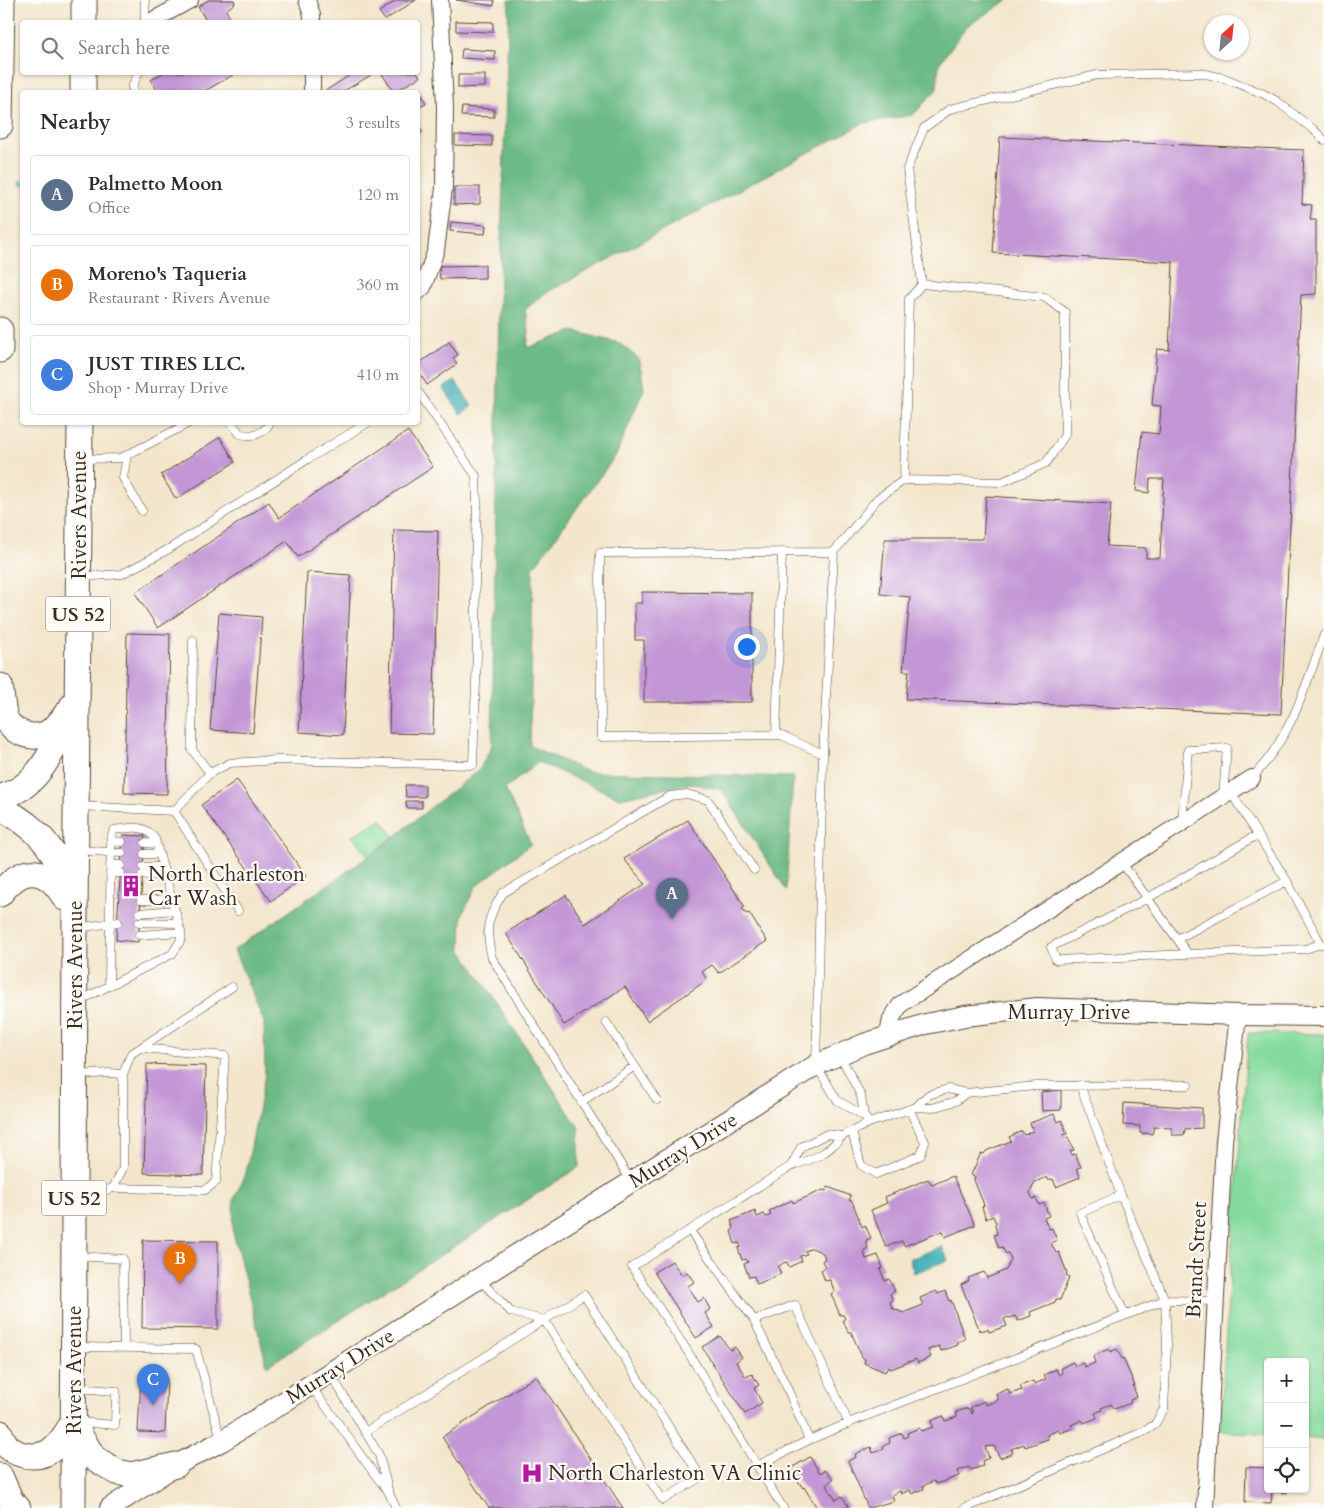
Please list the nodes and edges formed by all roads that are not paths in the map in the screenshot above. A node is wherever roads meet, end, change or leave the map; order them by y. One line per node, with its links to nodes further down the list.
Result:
1 (2, 0): 17 (main road)
2 (84, 0): 7 (main road)
3 (145, 0): 8 (lane)
4 (190, 0): 9 (street)
5 (307, 0): 10 (street)
6 (440, 0): 20 (street)
7 (84, 20)
8 (145, 20)
9 (154, 20)
10 (312, 20)
11 (83, 75): 14 (main road)
12 (138, 75): 15 (lane)
13 (312, 75): 16 (street)
14 (83, 90)
15 (133, 90)
16 (312, 90)
17 (0, 125)
18 (1324, 140): 19 (lane)
19 (922, 284): 31 (lane); 31 (lane)
20 (420, 290)
21 (0, 330): 22 (main road)
22 (0, 350)
23 (420, 394): 42 (lane)
24 (80, 425): 30 (main road, Rivers Avenue / US 52)
25 (185, 425): 29 (lane)
26 (234, 425): 27 (lane)
27 (268, 425)
28 (364, 425): 35 (lane)
29 (127, 456): 30 (lane); 32 (lane)
30 (80, 460): 35 (main road, Rivers Avenue / US 52)
31 (904, 480): 34 (lane)
32 (142, 511)
33 (782, 552): 34 (lane); 40 (lane); 40 (lane)
34 (834, 552): 41 (lane)
35 (79, 577): 39 (main road, Rivers Avenue / US 52)
36 (1324, 635): 43 (lane)
37 (193, 640): 42 (lane)
38 (0, 686): 39 (main road)
39 (78, 692): 45 (main road); 46 (main road, Rivers Avenue / US 52)
40 (776, 735): 41 (lane)
41 (823, 754): 96 (lane)
42 (210, 773): 48 (lane)
43 (1252, 778): 44 (street)
44 (1227, 794): 49 (street); 49 (lane); 50 (lane)
45 (0, 798)
46 (76, 806): 48 (lane); 55 (main road, Rivers Avenue / US 52)
47 (0, 808): 78 (main road)
48 (174, 811): 76 (lane)
49 (1182, 822): 60 (street)
50 (1258, 835): 66 (lane); 70 (lane)
51 (111, 841): 52 (lane); 54 (lane); 56 (lane)
52 (122, 842)
53 (145, 843): 54 (lane)
54 (156, 844): 59 (lane)
55 (76, 850): 56 (lane); 78 (main road, Rivers Avenue / US 52)
56 (110, 853): 57 (lane); 62 (lane)
57 (122, 853)
58 (144, 854): 59 (lane)
59 (159, 854): 61 (lane)
60 (1122, 862): 70 (lane); 93 (street)
61 (162, 867): 65 (lane); 65 (lane)
62 (110, 869): 63 (lane); 68 (lane)
63 (121, 869)
64 (754, 870): 105 (lane)
65 (165, 876): 72 (lane)
66 (1287, 881): 85 (lane); 86 (lane)
67 (0, 894): 78 (main road)
68 (110, 898): 69 (lane); 74 (lane)
69 (120, 898)
70 (1146, 899): 85 (lane); 86 (lane)
71 (141, 900): 72 (lane)
72 (172, 900): 73 (lane)
73 (175, 910): 77 (lane); 82 (lane)
74 (110, 911): 75 (lane); 81 (lane)
75 (119, 911)
76 (238, 911)
77 (140, 913)
78 (76, 922): 81 (lane); 89 (main road, Rivers Avenue / US 52)
79 (118, 922): 81 (lane)
80 (139, 922): 82 (lane)
81 (109, 923): 87 (lane)
82 (177, 923): 83 (lane)
83 (181, 932): 84 (lane); 87 (lane)
84 (139, 935)
85 (1177, 939): 86 (lane)
86 (1188, 954)
87 (109, 985): 89 (lane)
88 (232, 987): 94 (lane)
89 (75, 1003): 99 (main road, Rivers Avenue / US 52)
90 (1238, 1015): 91 (street, Murray Drive); 93 (street, Murray Drive); 123 (street, Brandt Street)
91 (1324, 1016)
92 (606, 1022): 97 (lane)
93 (888, 1035): 95 (street, Murray Drive)
94 (142, 1048): 98 (lane); 116 (lane)
95 (840, 1054): 96 (street, Murray Drive); 108 (lane)
96 (816, 1065): 108 (lane); 115 (street, Murray Drive)
97 (635, 1066): 104 (lane); 105 (lane)
98 (123, 1074): 99 (lane); 116 (lane)
99 (75, 1075): 118 (main road, Rivers Avenue / US 52)
100 (1080, 1085): 101 (lane); 103 (lane); 117 (lane)
101 (1188, 1085)
102 (938, 1092): 103 (lane); 106 (lane); 107 (lane)
103 (966, 1093): 106 (lane)
104 (657, 1100)
105 (581, 1102): 115 (lane)
106 (942, 1105): 107 (lane)
107 (913, 1108): 109 (lane); 110 (lane)
108 (864, 1116): 109 (lane)
109 (869, 1123): 110 (lane)
110 (852, 1132): 111 (lane)
111 (842, 1136): 112 (lane); 113 (lane)
112 (814, 1140): 113 (lane); 114 (lane)
113 (822, 1153): 114 (lane)
114 (792, 1166): 119 (lane)
115 (633, 1182): 121 (street, Murray Drive)
116 (113, 1188): 118 (lane)
117 (1121, 1195): 122 (lane); 124 (lane)
118 (74, 1200): 120 (main road, Rivers Avenue / US 52)
119 (690, 1232): 126 (lane); 139 (lane)
120 (74, 1256): 127 (main road, Rivers Avenue / US 52); 128 (lane)
121 (479, 1279): 125 (lane); 129 (street, Murray Drive)
122 (1165, 1300): 123 (lane); 124 (lane); 149 (lane)
123 (1215, 1301): 150 (street, Brandt Street)
124 (1125, 1315): 133 (lane)
125 (544, 1320): 134 (lane); 142 (lane); 142 (lane)
126 (754, 1320): 133 (lane); 136 (lane)
127 (74, 1346): 128 (lane); 131 (main road, Rivers Avenue / US 52)
128 (124, 1348): 137 (lane)
129 (330, 1373): 130 (street, Murray Drive); 134 (lane)
130 (310, 1386): 137 (street, Murray Drive); 141 (lane)
131 (74, 1388): 132 (main road, Rivers Avenue / US 52); 132 (lane)
132 (74, 1421): 135 (main road); 138 (main road); 144 (main road, Rivers Avenue / US 52)
133 (849, 1424): 136 (lane)
134 (365, 1432): 141 (lane)
135 (0, 1433)
136 (809, 1440): 139 (lane)
137 (222, 1441): 138 (street, Murray Drive)
138 (176, 1465): 145 (street, Murray Drive)
139 (757, 1466): 148 (lane)
140 (0, 1476): 143 (main road)
141 (389, 1493): 146 (lane)
142 (663, 1500): 147 (lane)
143 (18, 1508)
144 (73, 1508)
145 (110, 1508)
146 (396, 1508)
147 (668, 1508)
148 (783, 1508)
149 (965, 1508)
150 (1205, 1508)

